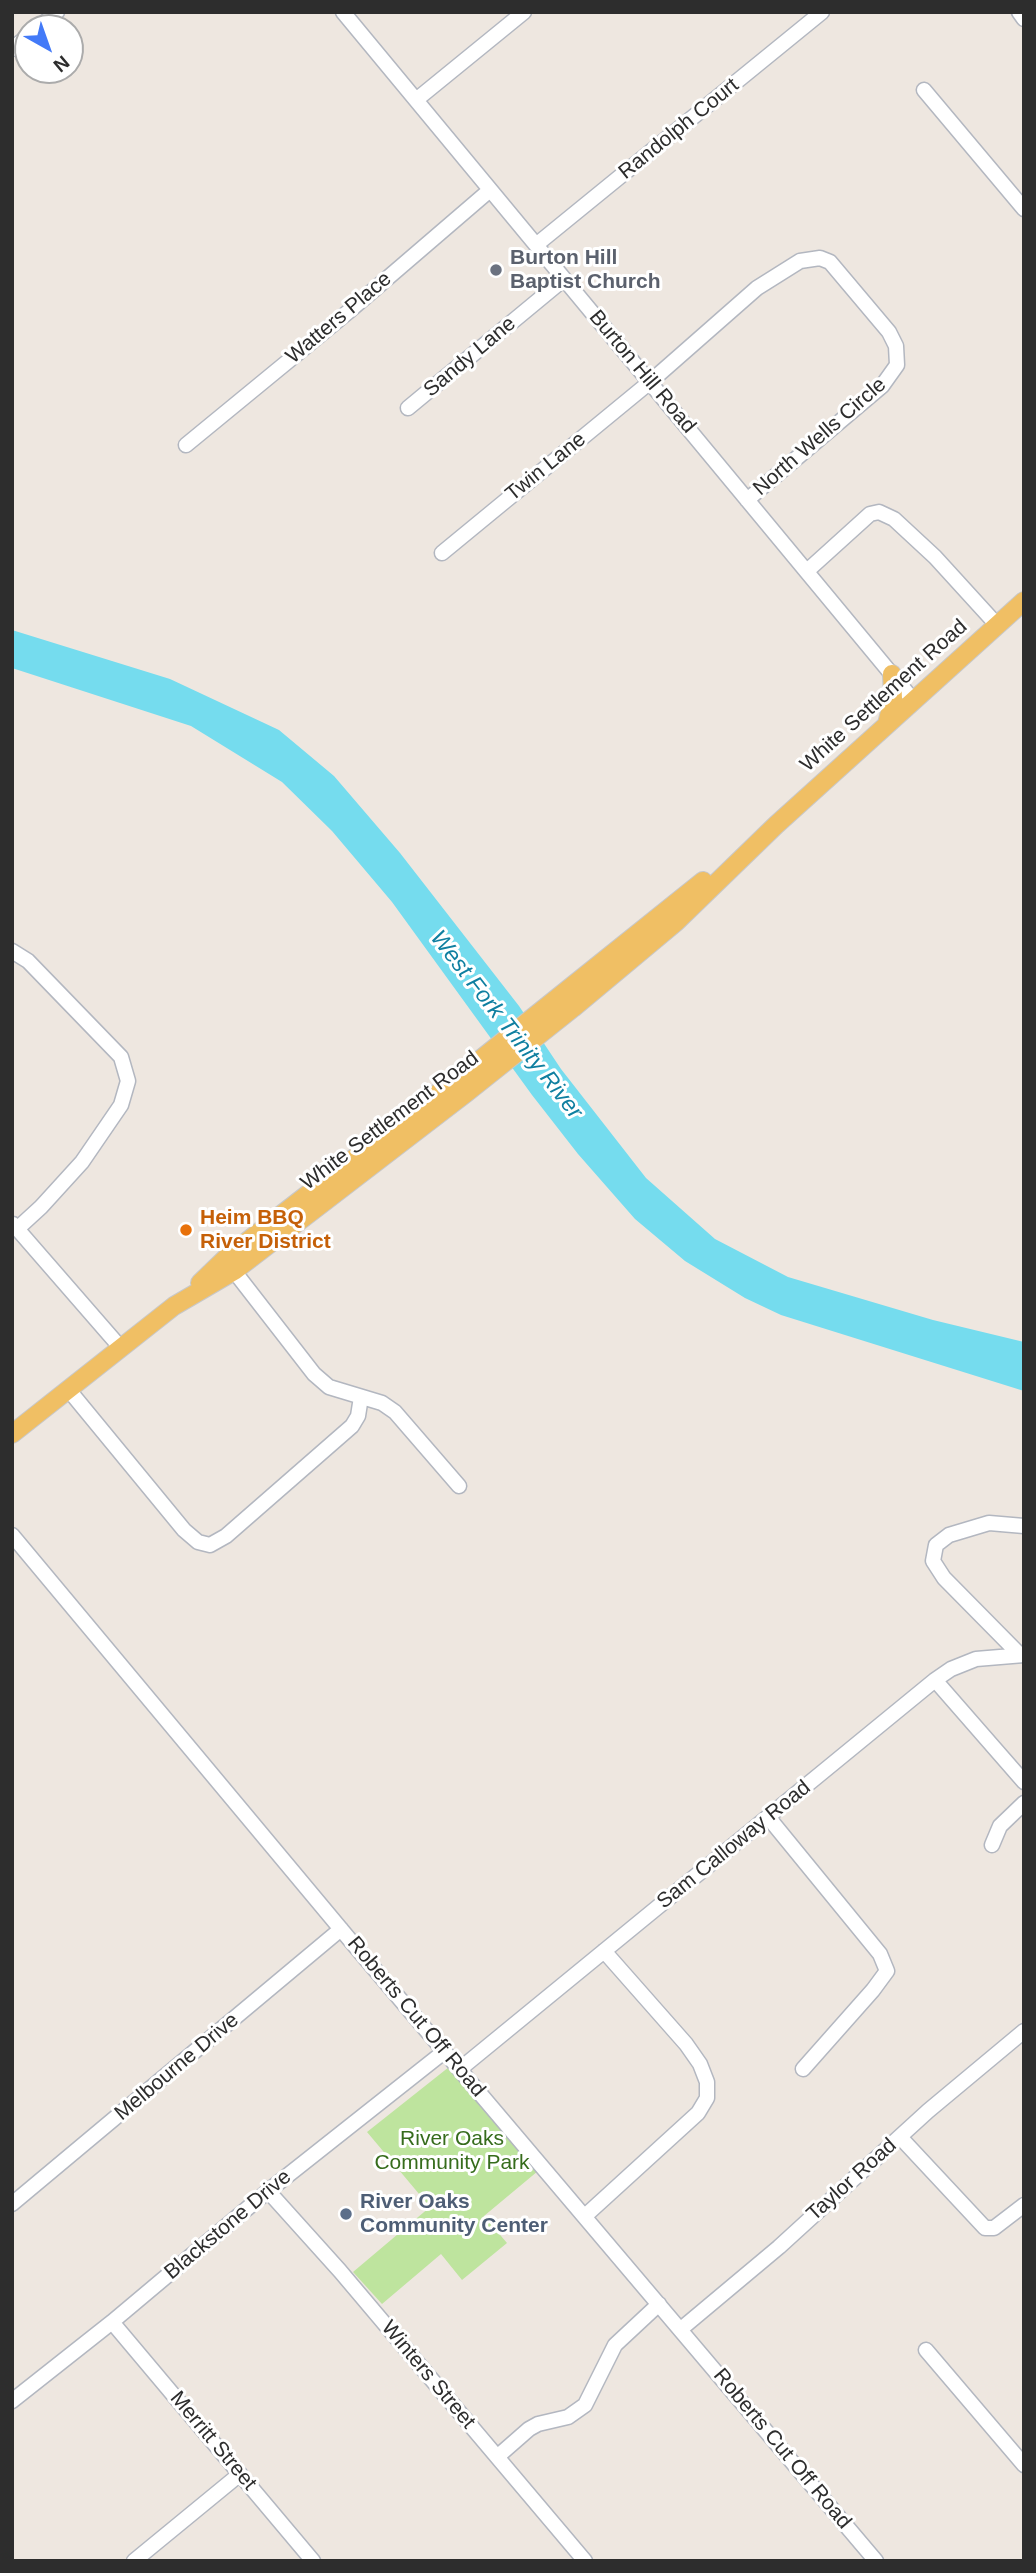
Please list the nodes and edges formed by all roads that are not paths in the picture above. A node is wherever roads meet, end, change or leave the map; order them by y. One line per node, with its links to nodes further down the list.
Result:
1 (343, 12): 7 (street, Burton Hill Road)
2 (524, 12): 7 (street)
3 (822, 12): 10 (street, Randolph Court)
4 (1019, 12): 5 (street)
5 (1024, 19)
6 (924, 90): 9 (street)
7 (416, 100): 8 (street, Burton Hill Road)
8 (490, 190): 10 (street, Burton Hill Road); 15 (street, Watters Place)
9 (1024, 209)
10 (536, 245): 12 (street, Burton Hill Road)
11 (800, 261): 13 (street, Twin Lane); 16 (street, North Wells Circle)
12 (564, 279): 13 (street, Burton Hill Road); 14 (street, Sandy Lane)
13 (650, 382): 16 (street, Burton Hill Road); 17 (street, Twin Lane)
14 (408, 408)
15 (186, 445)
16 (747, 500): 18 (street, Burton Hill Road)
17 (442, 552)
18 (807, 571): 20 (street); 21 (street, Burton Hill Road)
19 (1024, 601): 20 (main road, White Settlement Road)
20 (997, 625): 22 (main road, White Settlement Road)
21 (892, 674): 22 (street, Burton Hill Road); 23 (main road)
22 (913, 700): 23 (main road, White Settlement Road)
23 (887, 724): 26 (main road, White Settlement Road)
24 (12, 951): 25 (street)
25 (15, 1226): 29 (street)
26 (258, 1242): 27 (main road, White Settlement Road); 28 (main road, White Settlement Road)
27 (233, 1271): 28 (main road, White Settlement Road); 31 (street)
28 (180, 1302): 29 (main road, White Settlement Road)
29 (120, 1347): 30 (main road, White Settlement Road)
30 (68, 1389): 31 (street); 32 (main road, White Settlement Road)
31 (361, 1397): 33 (street)
32 (12, 1434)
33 (459, 1486)
34 (1024, 1526): 36 (street)
35 (12, 1535): 42 (street, Roberts Cut Off Road)
36 (1022, 1655): 37 (street, Sam Calloway Road)
37 (935, 1680): 38 (street); 40 (street, Sam Calloway Road)
38 (1024, 1782)
39 (1024, 1803): 41 (street)
40 (768, 1817): 43 (street, Sam Calloway Road); 47 (street)
41 (992, 1845)
42 (341, 1930): 45 (street, Roberts Cut Off Road); 50 (street, Melbourne Drive)
43 (604, 1951): 46 (street, Sam Calloway Road); 52 (street)
44 (1024, 2031): 48 (street, Taylor Road)
45 (445, 2051): 46 (street, Roberts Cut Off Road); 49 (street, Blackstone Drive)
46 (460, 2069): 52 (street, Roberts Cut Off Road)
47 (803, 2069)
48 (900, 2137): 51 (street); 55 (street, Taylor Road)
49 (268, 2191): 54 (street, Blackstone Drive); 58 (street, Winters Street)
50 (12, 2204)
51 (1024, 2205)
52 (586, 2216): 53 (street, Roberts Cut Off Road)
53 (659, 2304): 55 (street, Roberts Cut Off Road); 58 (street)
54 (112, 2322): 57 (street, Blackstone Drive); 60 (street, Merritt Street)
55 (681, 2329): 64 (street, Roberts Cut Off Road)
56 (926, 2350): 59 (street)
57 (12, 2401)
58 (497, 2457): 63 (street, Winters Street)
59 (1024, 2465)
60 (240, 2474): 61 (street); 62 (street, Merritt Street)
61 (134, 2561)
62 (313, 2561)
63 (585, 2561)
64 (876, 2561)

